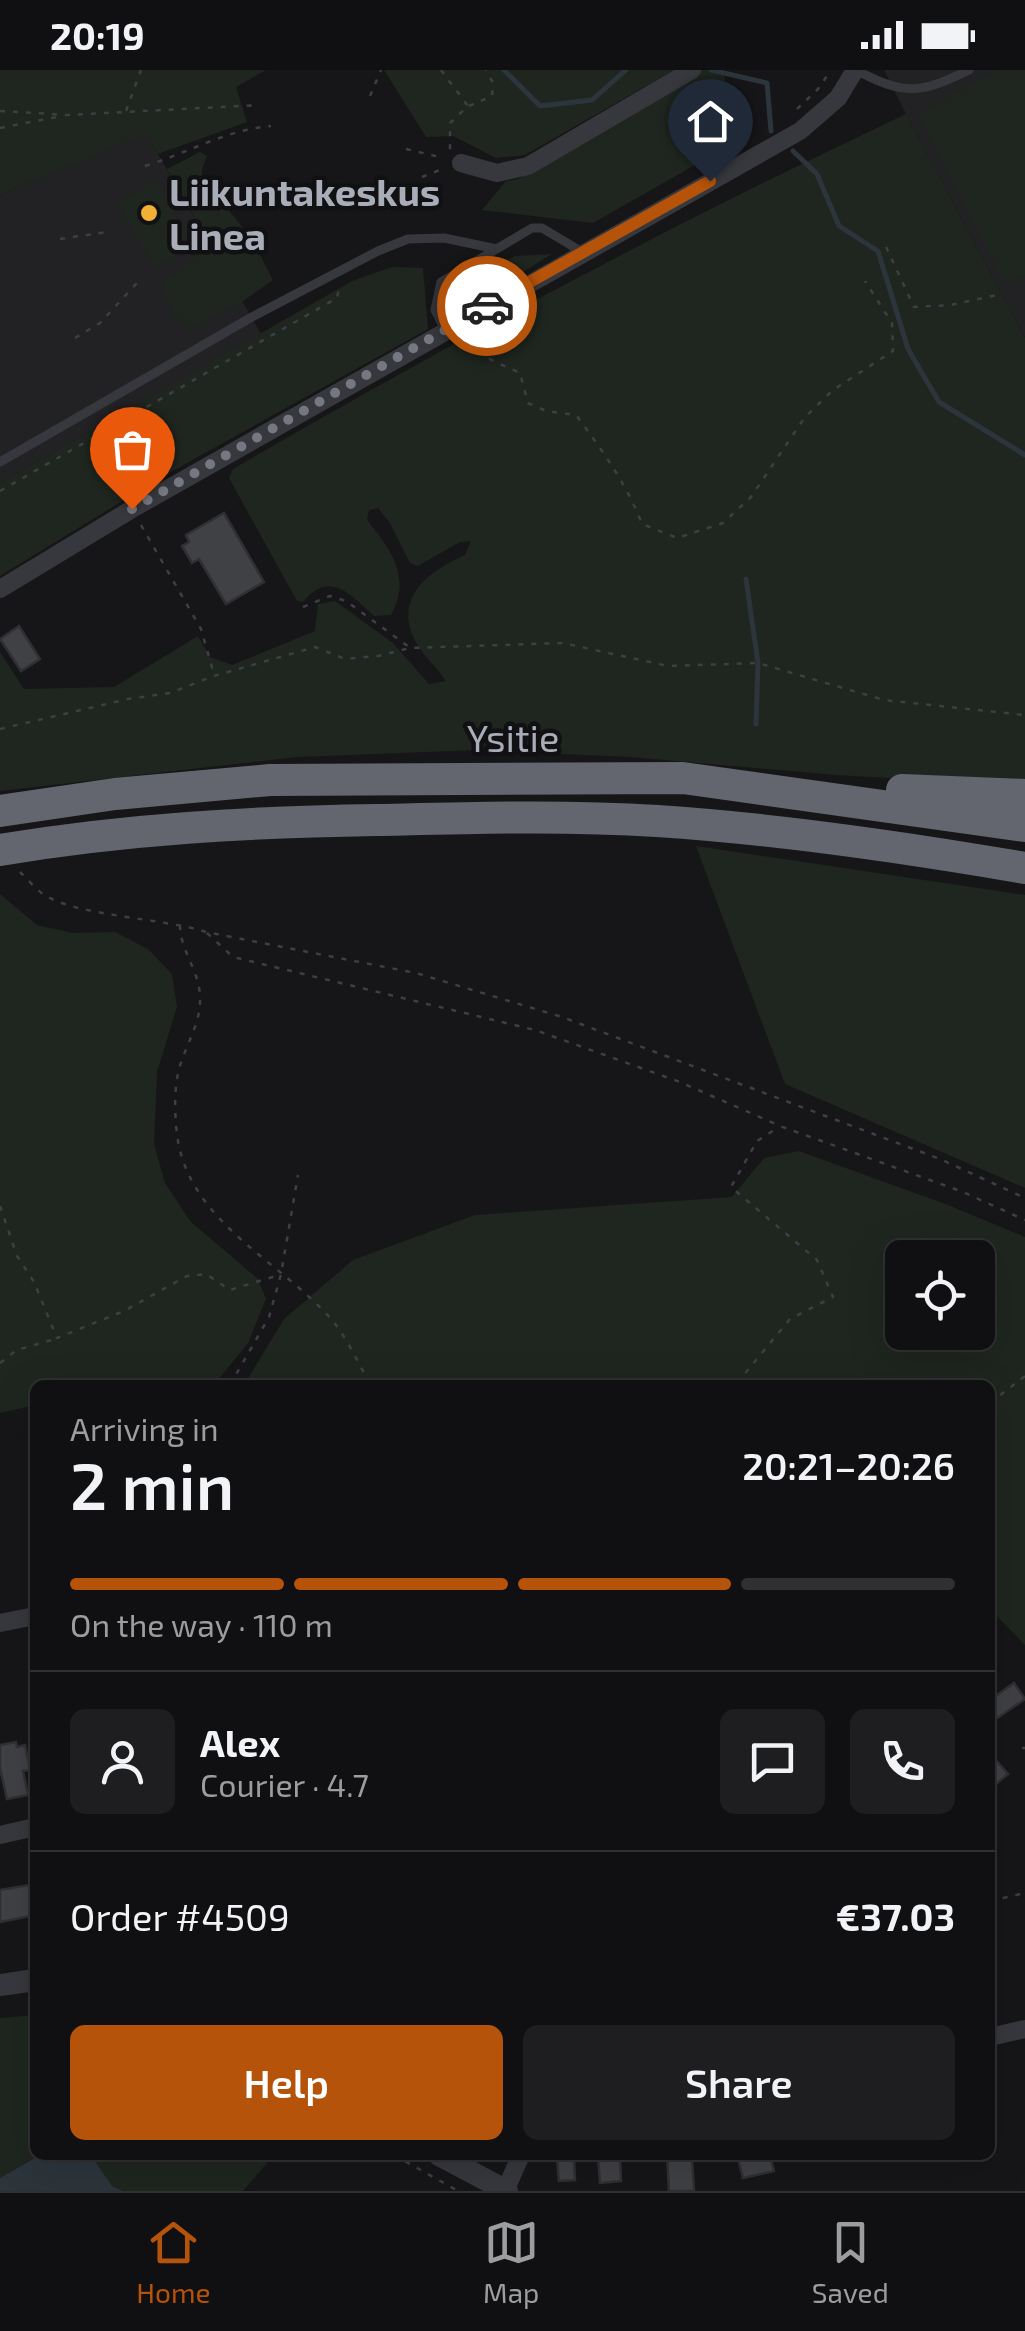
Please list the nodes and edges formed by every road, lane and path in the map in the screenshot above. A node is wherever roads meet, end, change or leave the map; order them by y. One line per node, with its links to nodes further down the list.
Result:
1 (141, 70): 12 (path)
2 (381, 70): 8 (path)
3 (441, 70): 10 (path)
4 (486, 70): 10 (path)
5 (692, 70): 17 (street)
6 (856, 70): 7 (lane); 24 (street)
7 (969, 70)
8 (370, 96)
9 (259, 105): 12 (path)
10 (468, 106): 17 (path)
11 (0, 111): 13 (path)
12 (126, 112): 13 (path)
13 (67, 116): 15 (path)
14 (270, 126): 18 (path)
15 (0, 128)
16 (406, 149): 17 (path)
17 (461, 163): 19 (path)
18 (145, 166)
19 (422, 177)
20 (107, 232): 21 (path)
21 (60, 239)
22 (886, 247): 28 (path)
23 (497, 249): 24 (lane); 25 (lane); 29 (lane)
24 (584, 252): 29 (street)
25 (342, 270): 31 (lane); 32 (path)
26 (866, 281): 29 (path)
27 (136, 283): 30 (path)
28 (997, 295)
29 (454, 325): 33 (street)
30 (75, 338)
31 (0, 462)
32 (0, 491)
33 (132, 509): 34 (street); 37 (path)
34 (0, 588)
35 (304, 607): 36 (path)
36 (410, 648): 37 (path); 38 (path)
37 (214, 676): 39 (path)
38 (1025, 715)
39 (0, 729)
40 (682, 778): 41 (highway); 42 (highway, Ysitie); 43 (highway, Ysitie)
41 (1025, 795)
42 (0, 811)
43 (1025, 826)
44 (9, 860): 45 (highway); 46 (path)
45 (1025, 868)
46 (180, 924): 47 (path); 53 (path)
47 (206, 932): 48 (path); 50 (path)
48 (780, 1126): 52 (path); 59 (path)
49 (298, 1175): 53 (path)
50 (1025, 1198)
51 (0, 1206): 54 (path)
52 (1025, 1220)
53 (280, 1274): 54 (path); 57 (path); 58 (path)
54 (57, 1338): 55 (path)
55 (0, 1363)
56 (1025, 1376): 60 (path)
57 (233, 1380)
58 (367, 1380)
59 (739, 1380)
60 (995, 1399)
61 (30, 1617): 62 (street)
62 (0, 1623)
63 (30, 1828): 64 (street)
64 (0, 1835)
65 (1025, 1893): 66 (path)
66 (995, 1900)
67 (30, 1981): 68 (street)
68 (0, 1984)
69 (1025, 2029): 70 (street)
70 (995, 2036)
71 (403, 2160): 74 (path)
72 (448, 2160): 75 (street)
73 (519, 2160): 75 (street)
74 (458, 2191)
75 (506, 2191)

